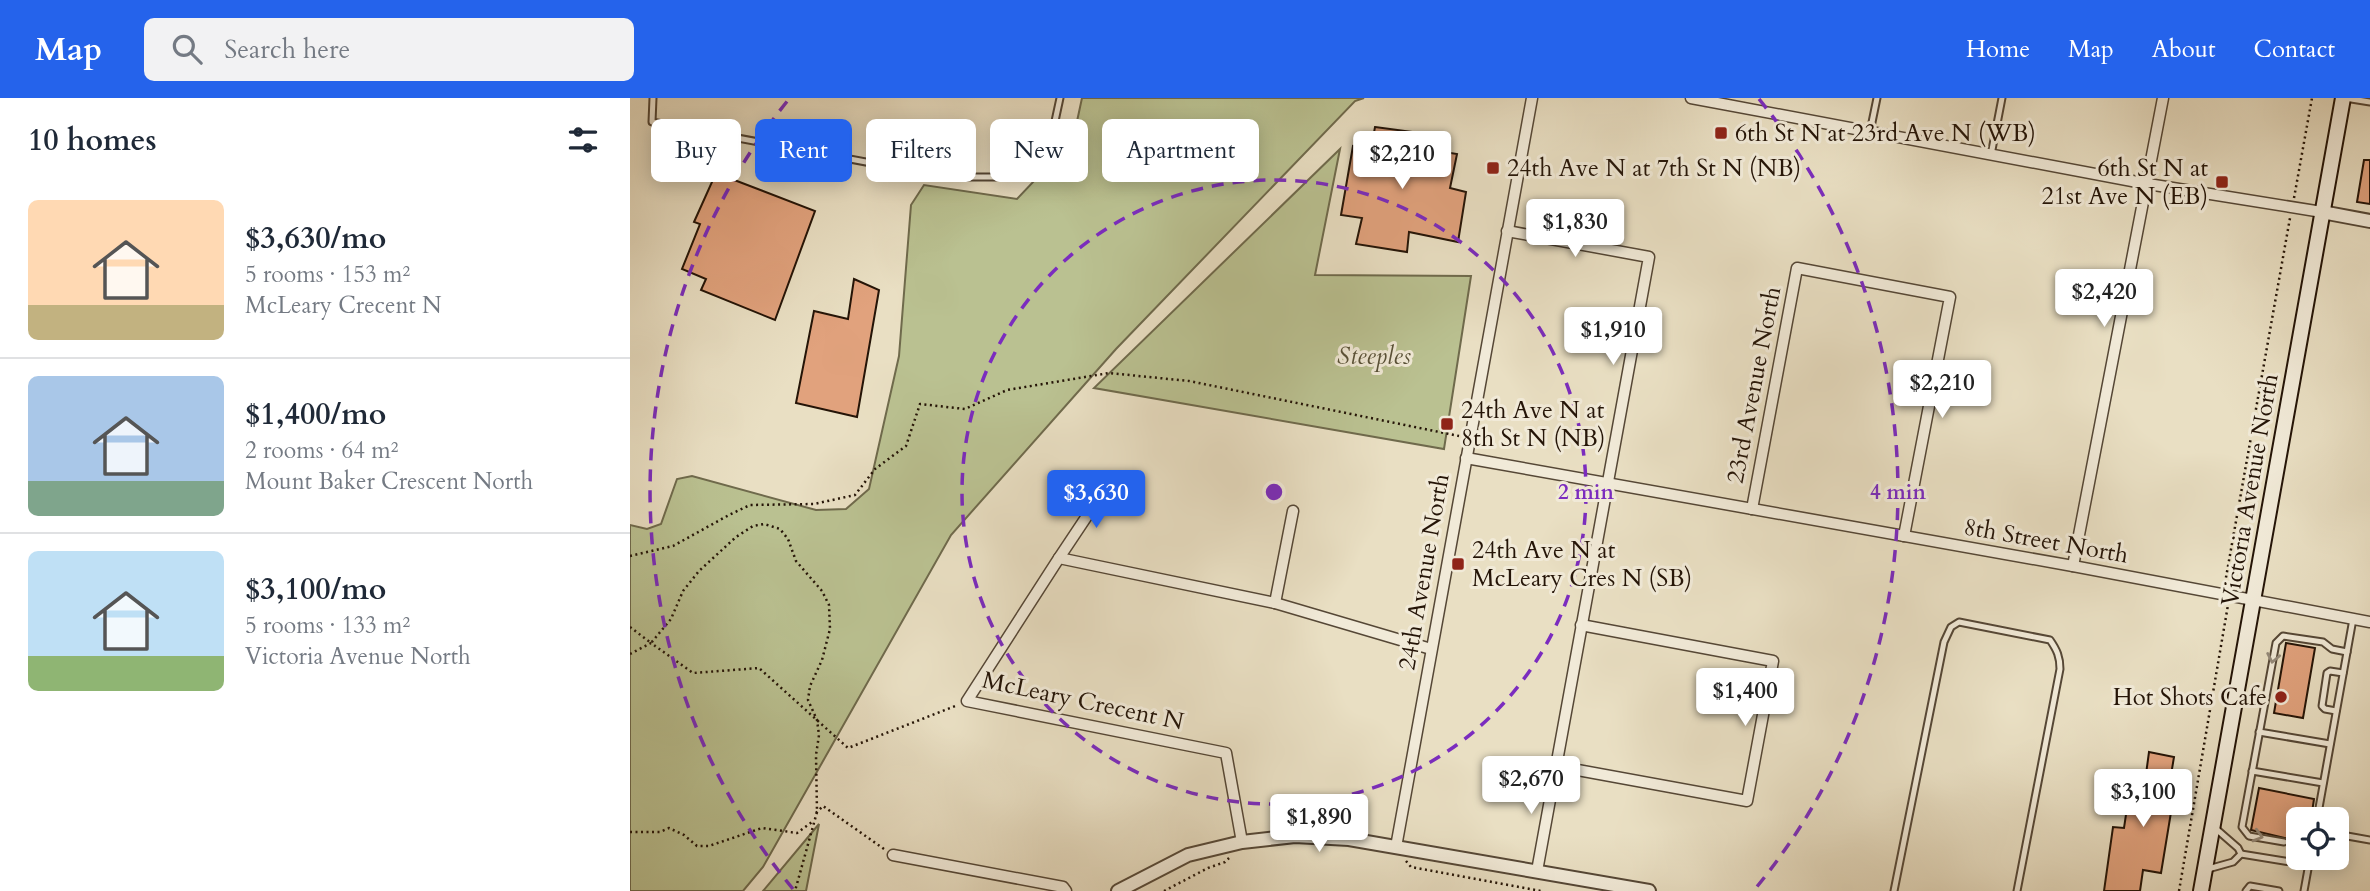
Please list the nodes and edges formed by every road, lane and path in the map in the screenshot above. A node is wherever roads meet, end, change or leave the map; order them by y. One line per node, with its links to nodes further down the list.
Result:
1 (653, 98): 2 (lane)
2 (1059, 98)
3 (1532, 98): 15 (street, 24th Avenue North)
4 (1695, 98): 10 (street)
5 (1877, 98): 10 (lane)
6 (2002, 98): 11 (lane)
7 (2163, 98): 12 (street)
8 (2344, 98): 9 (lane); 13 (main road, Victoria Avenue North)
9 (2370, 102)
10 (1870, 132): 11 (street)
11 (1991, 156): 12 (street)
12 (2148, 184): 13 (street); 25 (street)
13 (2322, 212): 14 (street); 28 (main road, Victoria Avenue North)
14 (2370, 221)
15 (1507, 231): 16 (street, 24th Avenue North); 18 (street)
16 (1469, 438): 17 (street, 24th Avenue North); 23 (path)
17 (1466, 458): 18 (street, 8th Street North); 35 (street, 24th Avenue North)
18 (1607, 483): 20 (street, 8th Street North); 32 (street)
19 (1107, 486): 24 (street, McLeary Crecent N)
20 (1752, 509): 22 (street, 8th Street North); 22 (street, 23rd Avenue North)
21 (1293, 511): 29 (street)
22 (1904, 536): 25 (street, 8th Street North)
23 (630, 556)
24 (1059, 558): 29 (street); 39 (street, McLeary Crecent N)
25 (2073, 566): 27 (street, 8th Street North)
26 (2224, 582): 27 (path)
27 (2230, 596): 28 (street, 8th Street North); 70 (path)
28 (2253, 600): 30 (street, 8th Street North); 49 (main road, Victoria Avenue North)
29 (1275, 603): 35 (street)
30 (2353, 619): 31 (street, 8th Street North); 36 (lane)
31 (2370, 622)
32 (1581, 625): 44 (street); 44 (street)
33 (630, 627): 34 (path)
34 (651, 643): 37 (path); 41 (path); 41 (path)
35 (1432, 649): 55 (street, 24th Avenue North)
36 (2347, 652): 38 (lane); 42 (lane, one-way to 42)
37 (630, 654)
38 (2343, 673): 40 (lane); 40 (lane)
39 (967, 701): 41 (path); 53 (street, McLeary Crecent N)
40 (2336, 711): 43 (lane)
41 (817, 720): 48 (path)
42 (2259, 732): 43 (lane); 45 (lane)
43 (2330, 744): 46 (lane)
44 (1556, 766): 61 (street)
45 (2252, 771): 46 (lane); 54 (lane, one-way to 54)
46 (2323, 783): 47 (lane)
47 (2319, 807)
48 (817, 812): 50 (path); 57 (path); 62 (path)
49 (2213, 826): 56 (lane); 59 (main road, Victoria Avenue North)
50 (630, 832)
51 (2349, 836): 52 (lane)
52 (2370, 840)
53 (1242, 842): 55 (street); 64 (street); 65 (path)
54 (2284, 842)
55 (1396, 847): 61 (street); 66 (path)
56 (2241, 854): 58 (lane); 59 (lane)
57 (893, 855): 63 (street)
58 (2286, 862)
59 (2205, 870): 71 (main road, Victoria Avenue North)
60 (2308, 870): 74 (lane)
61 (1537, 871): 67 (street)
62 (795, 891)
63 (1066, 891)
64 (1118, 891)
65 (1164, 891)
66 (1541, 891)
67 (1649, 891)
68 (1894, 891): 69 (lane)
69 (2017, 891)
70 (2179, 891)
71 (2202, 891)
72 (2246, 891): 73 (lane)
73 (2279, 891)
74 (2304, 891)

